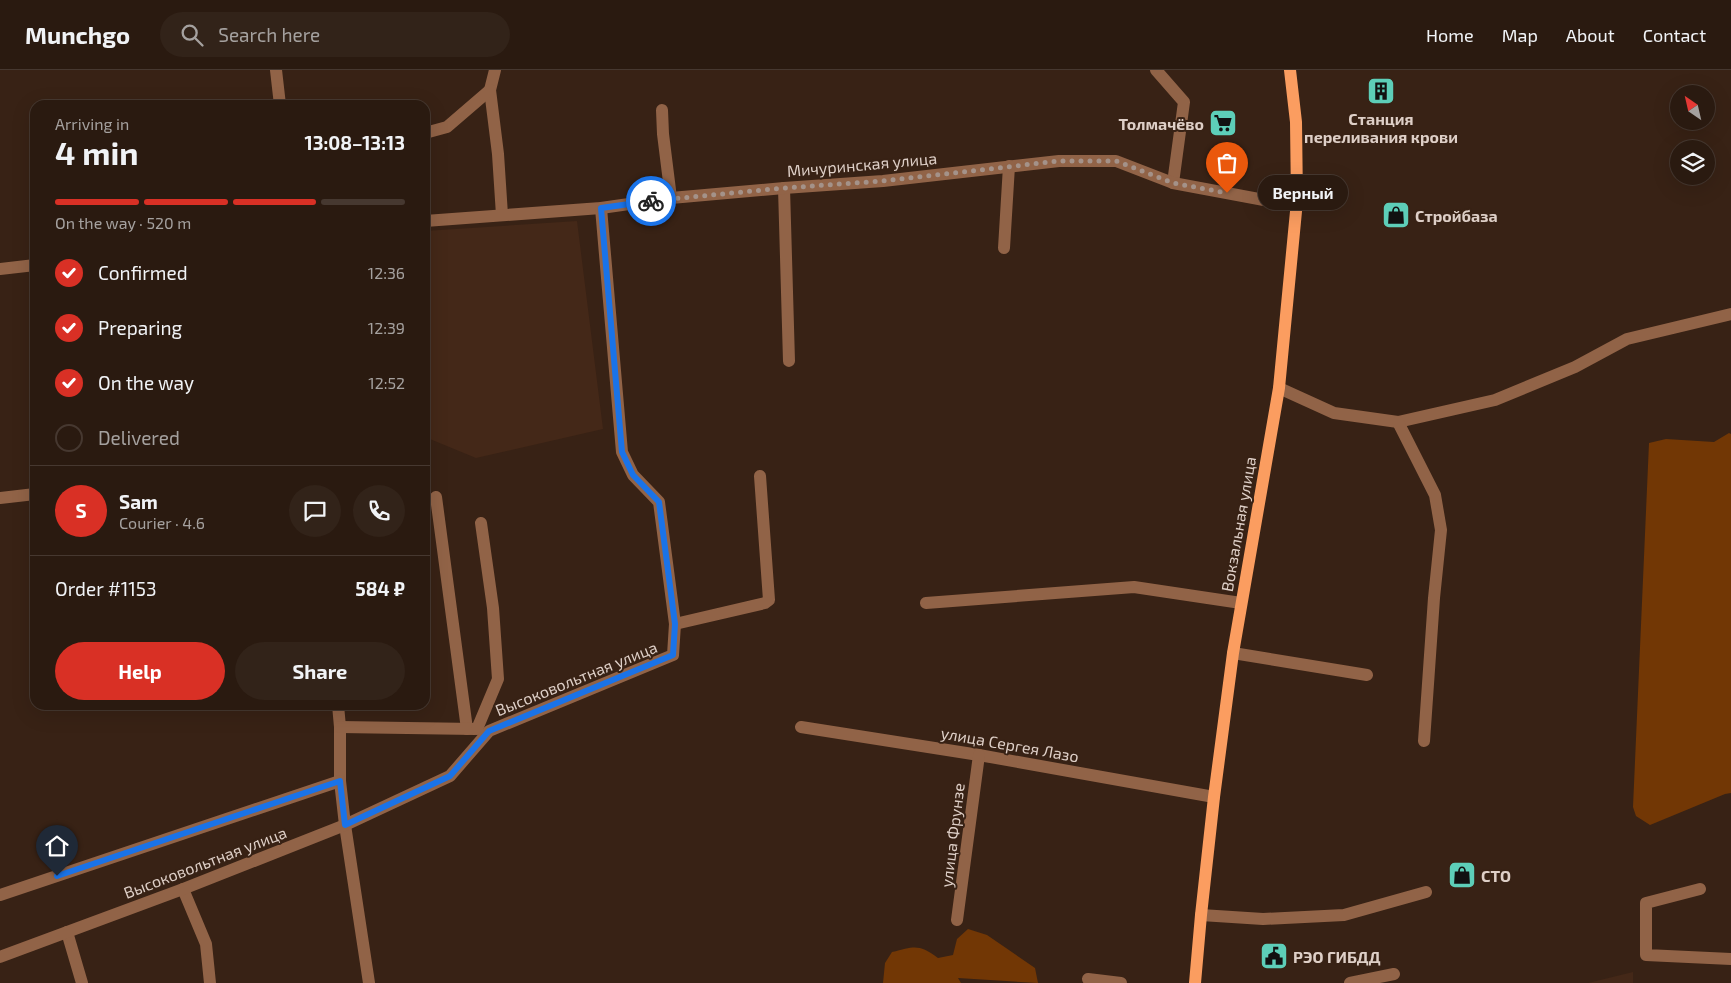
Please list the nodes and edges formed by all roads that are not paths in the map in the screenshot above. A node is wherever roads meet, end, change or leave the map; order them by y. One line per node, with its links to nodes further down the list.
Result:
1 (276, 70): 6 (street)
2 (495, 70): 5 (street)
3 (1156, 70): 10 (street)
4 (1290, 71): 13 (main road, Вокзальная улица)
5 (490, 90): 8 (street); 15 (street)
6 (279, 100)
7 (662, 110): 12 (street)
8 (430, 132)
9 (1009, 166): 10 (street, Мичуринская улица); 11 (street, Мичуринская улица); 17 (street)
10 (1173, 183): 13 (street, Мичуринская улица)
11 (784, 188): 12 (street, Мичуринская улица); 21 (street)
12 (670, 198): 14 (street, Мичуринская улица)
13 (1297, 201): 22 (main road, Вокзальная улица)
14 (601, 208): 15 (street, Мичуринская улица); 31 (street, Высоковольтная улица)
15 (502, 215): 16 (street, Мичуринская улица)
16 (430, 221)
17 (1004, 248)
18 (30, 266): 19 (street)
19 (0, 270)
20 (1731, 314): 23 (street)
21 (790, 362)
22 (1279, 388): 23 (street); 30 (main road, Вокзальная улица)
23 (1398, 422): 38 (street)
24 (760, 476): 31 (street)
25 (30, 495): 27 (street)
26 (436, 497): 37 (street)
27 (0, 498)
28 (481, 523): 37 (street)
29 (926, 603): 30 (street)
30 (1241, 603): 32 (main road, Вокзальная улица)
31 (675, 624): 37 (street, Высоковольтная улица)
32 (1233, 653): 33 (street); 41 (main road, Вокзальная улица)
33 (1368, 675)
34 (338, 710): 35 (street)
35 (340, 727): 37 (street); 40 (street)
36 (801, 727): 39 (street, улица Сергея Лазо)
37 (478, 730): 42 (street, Высоковольтная улица)
38 (1424, 741)
39 (979, 755): 41 (street, улица Сергея Лазо); 48 (street, улица Фрунзе)
40 (340, 781): 42 (street); 46 (street, Высоковольтная улица)
41 (1214, 797): 47 (main road, Вокзальная улица)
42 (345, 825): 43 (street, Высоковольтная улица); 56 (street)
43 (183, 889): 49 (street, Высоковольтная улица); 55 (street)
44 (1700, 889): 51 (street)
45 (1426, 892): 47 (street)
46 (0, 895)
47 (1201, 915): 58 (main road, Вокзальная улица)
48 (957, 920)
49 (67, 932): 50 (street, Высоковольтная улица); 54 (street)
50 (0, 957)
51 (1731, 959)
52 (1394, 974): 59 (street)
53 (1088, 979): 57 (street)
54 (82, 983)
55 (210, 983)
56 (369, 983)
57 (1121, 983)
58 (1196, 983)
59 (1350, 983)

